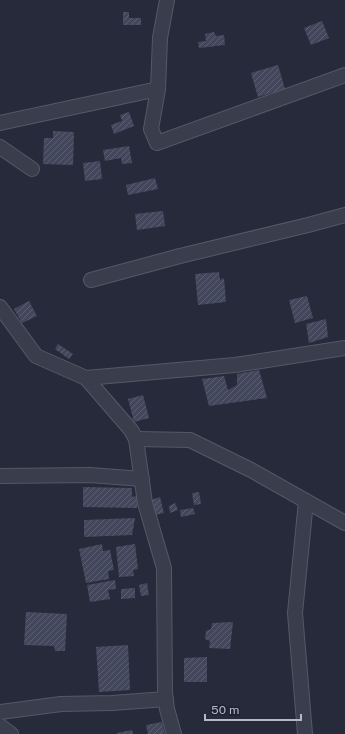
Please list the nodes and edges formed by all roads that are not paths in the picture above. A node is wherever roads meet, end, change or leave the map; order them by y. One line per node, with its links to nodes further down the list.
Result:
1 (167, 0): 3 (street)
2 (345, 75): 3 (street)
3 (158, 89): 4 (street)
4 (0, 123)
5 (0, 148): 6 (street)
6 (32, 169)
7 (345, 215): 8 (street)
8 (91, 280)
9 (0, 307): 11 (street)
10 (345, 348): 11 (street)
11 (86, 378): 12 (street)
12 (136, 439): 14 (street); 15 (street)
13 (0, 476): 14 (street)
14 (142, 479): 17 (street)
15 (306, 501): 16 (street); 22 (street)
16 (345, 524)
17 (166, 699): 18 (street); 21 (street)
18 (0, 712)
19 (0, 726): 20 (street)
20 (10, 734)
21 (174, 734)
22 (305, 734)

